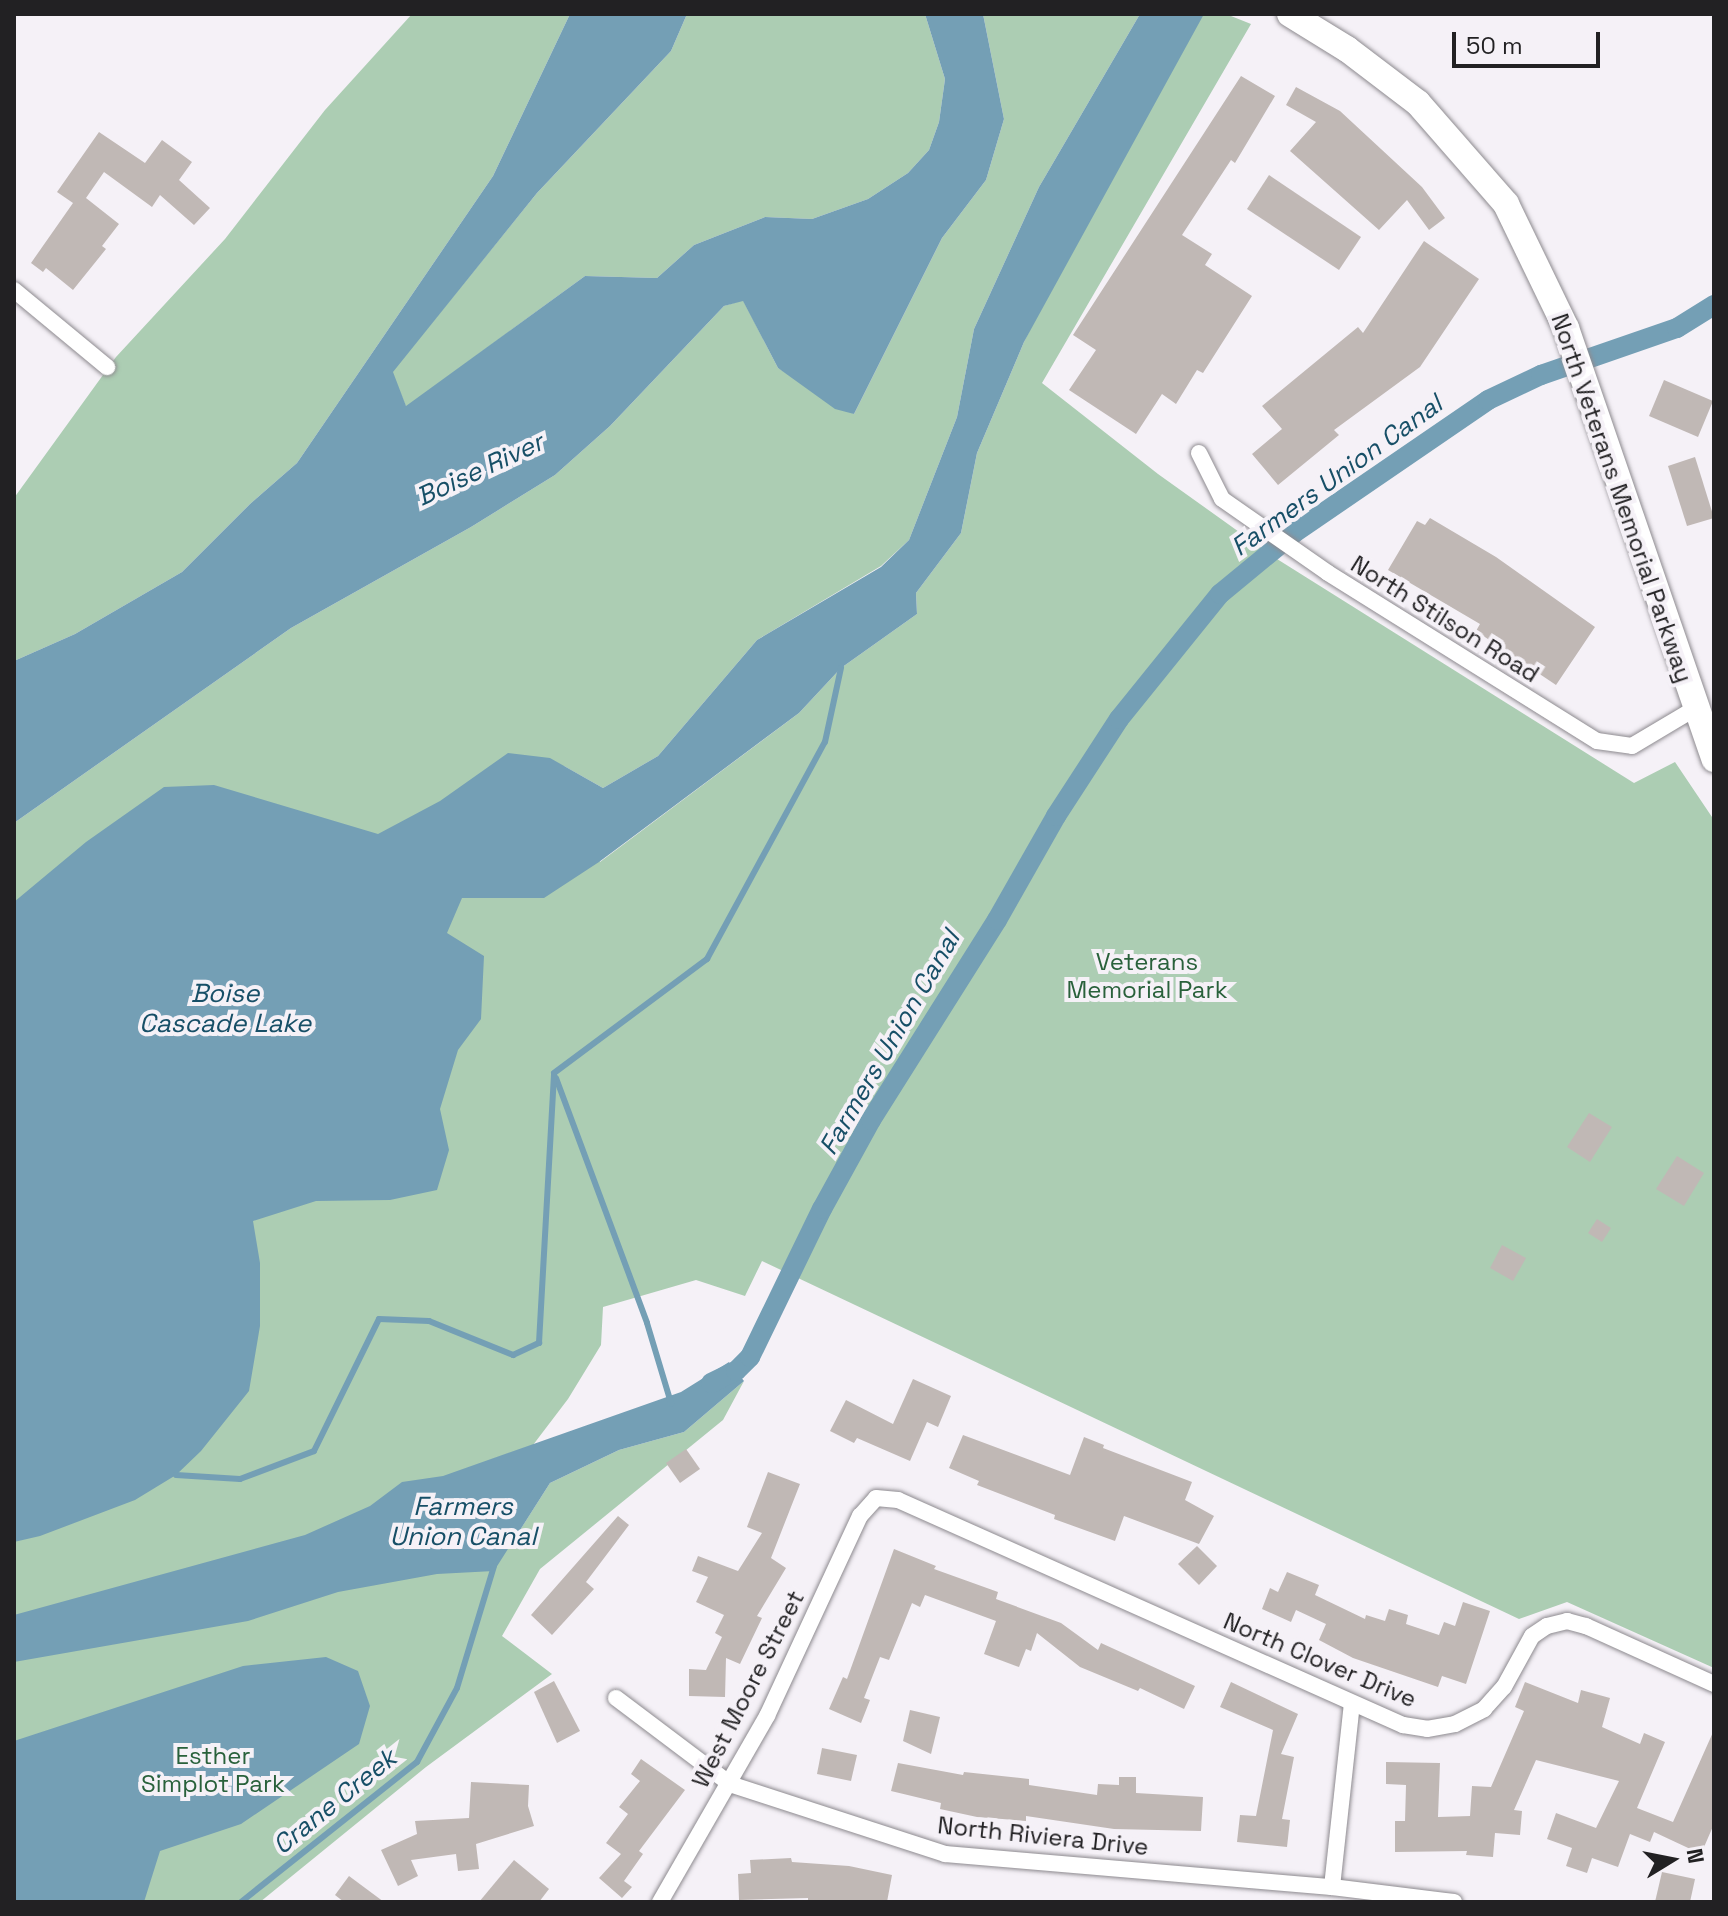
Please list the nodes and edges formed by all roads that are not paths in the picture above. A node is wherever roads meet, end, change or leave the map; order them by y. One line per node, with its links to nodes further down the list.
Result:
1 (1290, 14): 5 (main road, North Veterans Memorial Parkway)
2 (14, 290): 3 (street)
3 (107, 367)
4 (1199, 453): 5 (street, North Stilson Road)
5 (1696, 708): 6 (main road, North Veterans Memorial Parkway); 7 (main road, North Veterans Memorial Parkway)
6 (1714, 732)
7 (1714, 759)
8 (876, 1498): 11 (street, North Clover Drive); 12 (street, West Moore Street)
9 (1714, 1684): 11 (street, North Clover Drive)
10 (616, 1698): 12 (street, North Riviera Drive)
11 (1352, 1704): 13 (street)
12 (730, 1784): 13 (street, North Riviera Drive); 14 (street, West Moore Street)
13 (1332, 1887): 15 (street, North Riviera Drive)
14 (660, 1902)
15 (1454, 1902)

